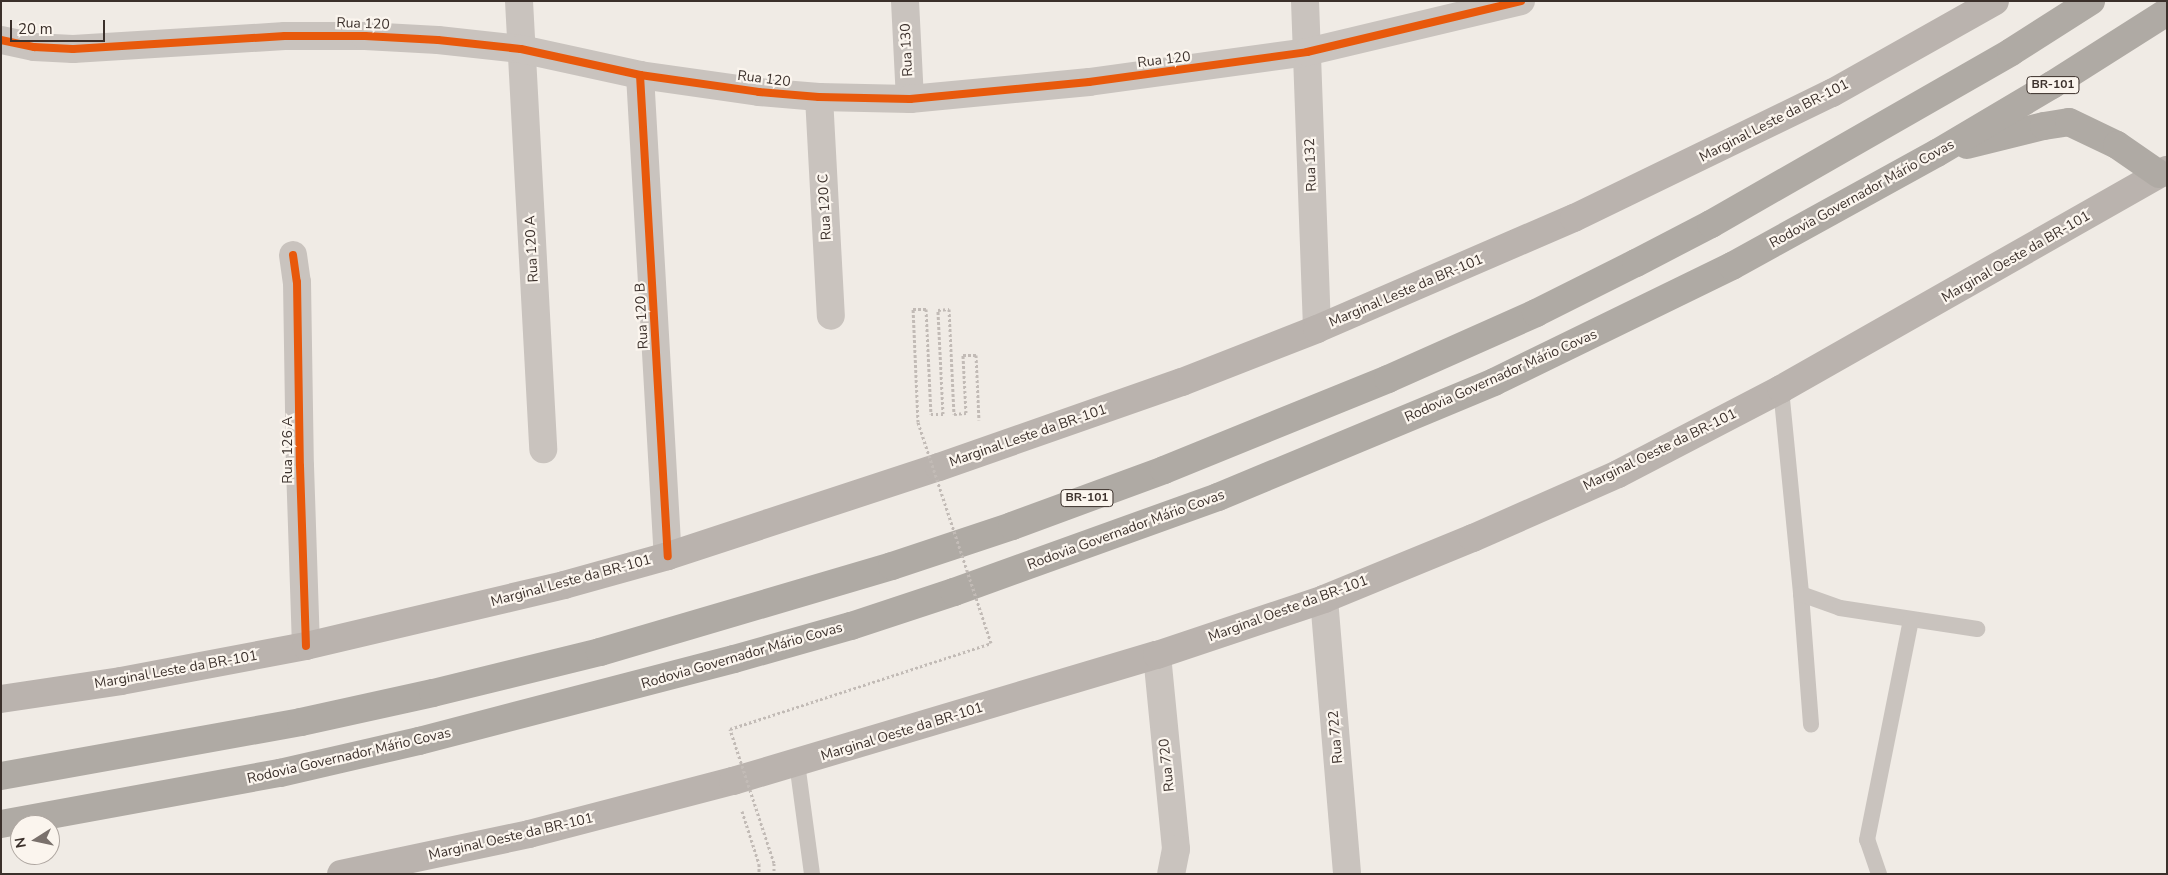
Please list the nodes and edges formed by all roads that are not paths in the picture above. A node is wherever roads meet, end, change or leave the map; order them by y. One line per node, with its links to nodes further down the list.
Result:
1 (519, 1): 9 (street, Rua 120 A)
2 (905, 1): 13 (street, Rua 130)
3 (1305, 1): 10 (street, Rua 132)
4 (1521, 1): 10 (street, Rua 120)
5 (1995, 1): 18 (main road, Marginal Leste da BR-101)
6 (2091, 1): 31 (highway, BR-101)
7 (2167, 12): 14 (highway, Rodovia Governador Mário Covas / BR-101)
8 (1, 40): 9 (street, Rua 120)
9 (522, 50): 11 (street, Rua 120); 20 (street, Rua 120 A)
10 (1307, 52): 13 (street, Rua 120); 18 (street, Rua 132)
11 (640, 75): 12 (street, Rua 120); 21 (street, Rua 120 B)
12 (819, 97): 13 (street, Rua 120); 17 (street, Rua 120 C)
13 (910, 99)
14 (1937, 153): 15 (highway); 32 (highway, Rodovia Governador Mário Covas / BR-101)
15 (2163, 172): 19 (main road, Marginal Oeste da BR-101)
16 (293, 255): 26 (street, Rua 126 A)
17 (831, 316)
18 (1318, 329): 21 (main road, Marginal Leste da BR-101)
19 (1781, 390): 22 (lane); 23 (main road, Marginal Oeste da BR-101)
20 (543, 449)
21 (668, 556): 26 (main road, Marginal Leste da BR-101)
22 (1801, 594): 24 (lane); 29 (lane)
23 (1324, 599): 27 (main road, Marginal Oeste da BR-101); 37 (street, Rua 722)
24 (1911, 619): 25 (lane); 38 (lane)
25 (1977, 629)
26 (306, 646): 28 (main road, Marginal Leste da BR-101)
27 (1156, 655): 30 (main road, Marginal Oeste da BR-101); 36 (street, Rua 720)
28 (1, 699)
29 (1811, 725)
30 (797, 763): 33 (main road, Marginal Oeste da BR-101); 35 (lane)
31 (1, 776)
32 (1, 824)
33 (414, 867): 34 (main road, Marginal Oeste da BR-101)
34 (341, 874)
35 (812, 874)
36 (1171, 874)
37 (1347, 874)
38 (1878, 874)

